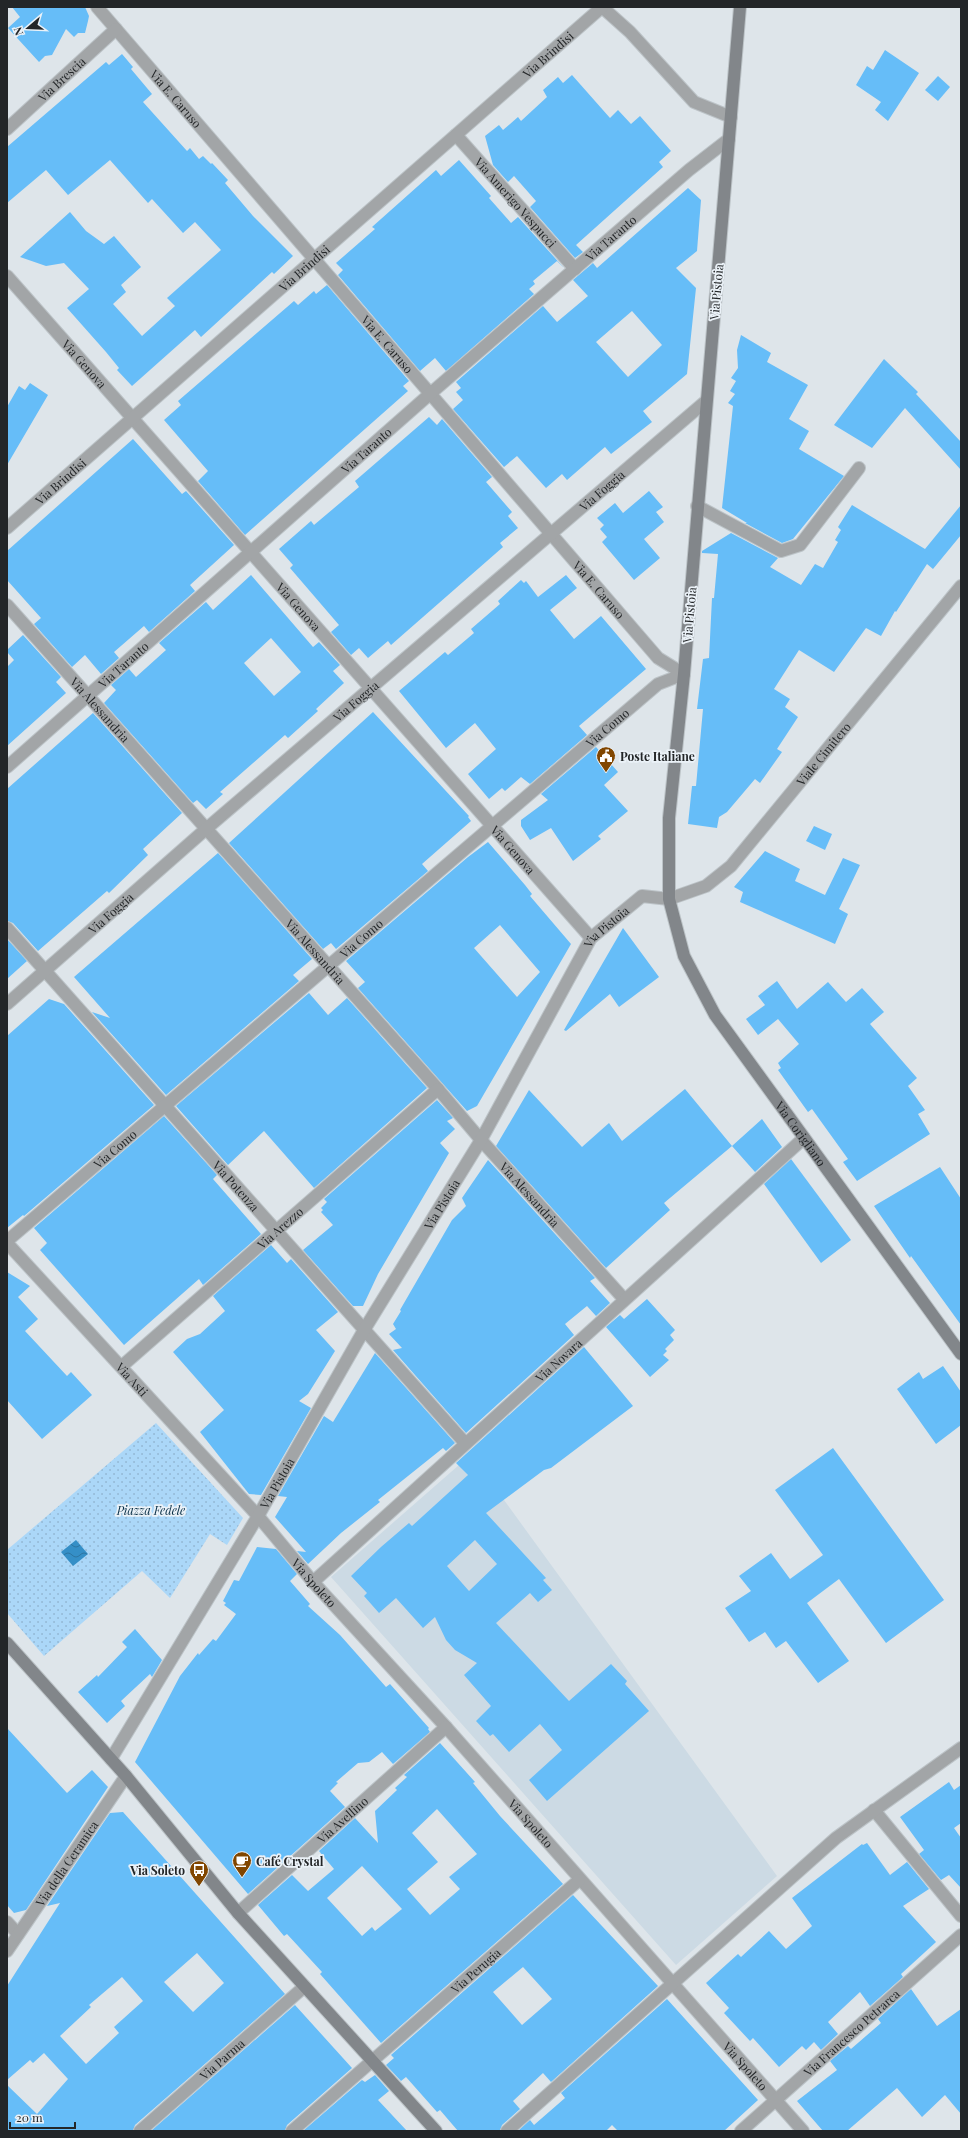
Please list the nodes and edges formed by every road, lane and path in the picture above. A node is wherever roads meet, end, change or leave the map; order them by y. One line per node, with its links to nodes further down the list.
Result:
1 (97, 7): 4 (street, Via E. Caruso)
2 (602, 7): 5 (street); 7 (street, Via Brindisi)
3 (740, 7): 5 (street, Via Pistoia)
4 (116, 29): 6 (street, Via Brescia); 9 (street, Via E. Caruso)
5 (731, 117): 8 (street, Via Pistoia)
6 (7, 129)
7 (456, 135): 9 (street, Via Brindisi); 10 (street, Via Amerigo Vespucci)
8 (729, 139): 10 (street, Via Taranto); 13 (street, Via Pistoia)
9 (315, 259): 12 (street, Via E. Caruso); 14 (street, Via Brindisi)
10 (574, 269): 12 (street, Via Taranto)
11 (7, 276): 14 (street, Via Genova)
12 (431, 393): 18 (street, Via E. Caruso); 19 (street, Via Taranto)
13 (706, 401): 16 (street, Via Pistoia); 18 (street, Via Foggia)
14 (133, 418): 17 (street, Via Brindisi); 19 (street, Via Genova)
15 (859, 468): 16 (street)
16 (697, 506): 22 (street, Via Pistoia)
17 (7, 528)
18 (551, 532): 22 (street, Via E. Caruso); 23 (street, Via Foggia)
19 (252, 553): 23 (street, Via Genova); 24 (street, Via Taranto)
20 (961, 586): 28 (street, Viale Cimitero)
21 (7, 605): 24 (street, Via Alessandria)
22 (684, 674): 26 (street, Via Como); 28 (street, Via Pistoia)
23 (371, 688): 26 (street, Via Genova); 27 (street, Via Foggia)
24 (88, 695): 25 (street, Via Taranto); 27 (street, Via Alessandria)
25 (7, 767)
26 (492, 825): 30 (street, Via Genova); 31 (street, Via Como)
27 (206, 829): 31 (street, Via Alessandria); 32 (street, Via Foggia)
28 (669, 899): 30 (street, Via Pistoia); 36 (street, Via Corigliano)
29 (7, 928): 32 (street, Via Potenza)
30 (591, 938): 37 (street, Via Pistoia)
31 (329, 967): 34 (street, Via Alessandria); 35 (street, Via Como)
32 (45, 971): 33 (street, Via Foggia); 35 (street, Via Potenza)
33 (7, 1004)
34 (438, 1089): 37 (street, Via Alessandria); 38 (street, Via Arezzo)
35 (166, 1106): 38 (street, Via Potenza); 39 (street, Via Como)
36 (804, 1138): 40 (street, Via Novara); 42 (street, Via Corigliano)
37 (481, 1140): 40 (street, Via Alessandria); 41 (street, Via Pistoia)
38 (276, 1231): 41 (street, Via Potenza); 43 (street, Via Arezzo)
39 (7, 1242): 43 (street, Via Asti)
40 (624, 1299): 44 (street, Via Novara)
41 (364, 1330): 44 (street, Via Potenza); 45 (street, Via Pistoia)
42 (961, 1354)
43 (122, 1366): 45 (street, Via Asti)
44 (465, 1443): 46 (street, Via Novara)
45 (258, 1516): 46 (street, Via Spoleto); 50 (street, Via Pistoia)
46 (313, 1582): 48 (street, Via Spoleto)
47 (7, 1643): 50 (street)
48 (446, 1727): 53 (street, Via Spoleto); 54 (street, Via Avellino)
49 (961, 1748): 52 (street)
50 (111, 1759): 51 (street)
51 (126, 1776): 54 (street); 57 (street, Via della Ceramica)
52 (874, 1810): 55 (street); 60 (street)
53 (579, 1880): 60 (street, Via Spoleto); 62 (street, Via Perugia)
54 (238, 1913): 61 (street)
55 (961, 1916)
56 (7, 1922): 57 (street)
57 (18, 1934): 59 (street, Via della Ceramica)
58 (961, 1935): 63 (street, Via Francesco Petrarca)
59 (7, 1951)
60 (674, 1983): 63 (street, Via Spoleto); 67 (street)
61 (304, 1987): 62 (street); 64 (street, Via Parma)
62 (372, 2061): 65 (street, Via Perugia); 66 (street)
63 (775, 2100): 68 (street, Via Francesco Petrarca); 69 (street, Via Spoleto)
64 (140, 2131)
65 (292, 2131)
66 (436, 2131)
67 (507, 2131)
68 (741, 2131)
69 (803, 2131)

